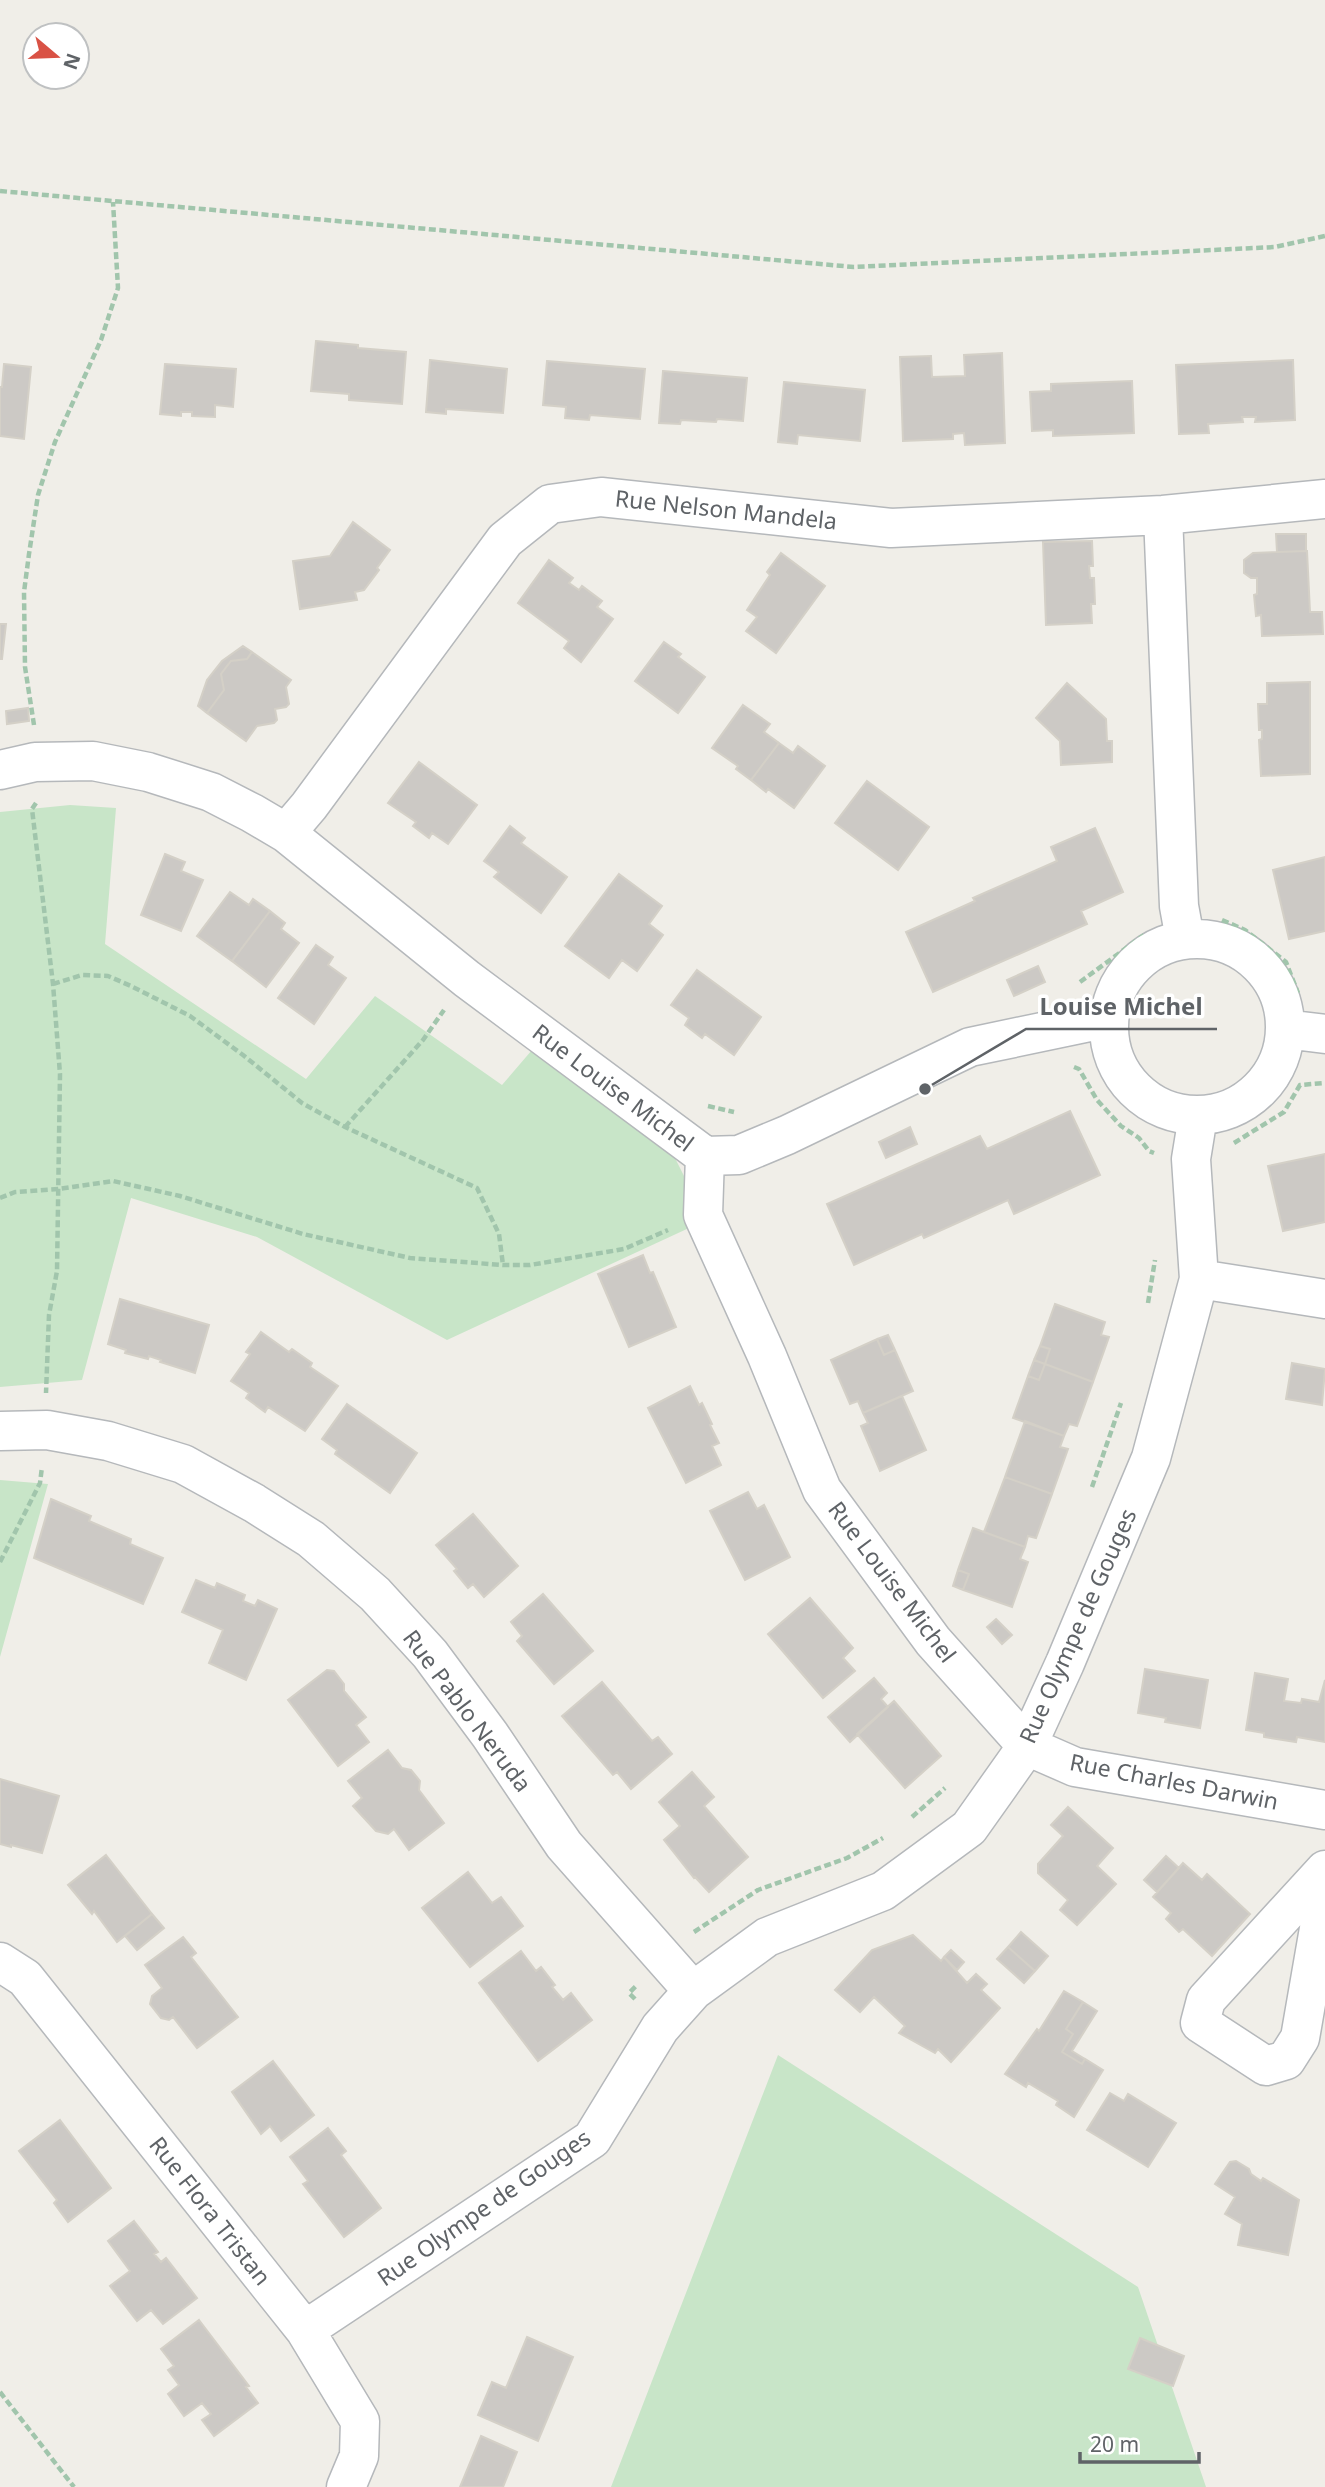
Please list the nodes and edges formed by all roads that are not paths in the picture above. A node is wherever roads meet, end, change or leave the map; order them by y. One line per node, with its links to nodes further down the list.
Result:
1 (1325, 499): 2 (street, Rue Nelson Mandela)
2 (1163, 515): 4 (street, Rue Nelson Mandela); 5 (street)
3 (18, 766): 4 (street, Rue Louise Michel)
4 (286, 833): 10 (street, Rue Louise Michel)
5 (1185, 939): 6 (street); 7 (street)
6 (1292, 1012): 8 (street); 9 (street)
7 (1108, 1018): 9 (street); 10 (street)
8 (1325, 1034)
9 (1198, 1116): 11 (street, Rue Olympe de Gouges)
10 (705, 1156): 14 (street, Rue Louise Michel)
11 (1199, 1279): 12 (street); 14 (street, Rue Olympe de Gouges)
12 (1325, 1299)
13 (0, 1431): 19 (street, Rue Pablo Neruda)
14 (1027, 1745): 15 (street, Rue Charles Darwin); 19 (street, Rue Olympe de Gouges)
15 (1325, 1810)
16 (1325, 1871): 17 (street)
17 (1325, 1894)
18 (0, 1962): 20 (street, Rue Flora Tristan)
19 (693, 1990): 20 (street, Rue Olympe de Gouges)
20 (304, 2330): 21 (street, Rue Flora Tristan)
21 (346, 2487)

